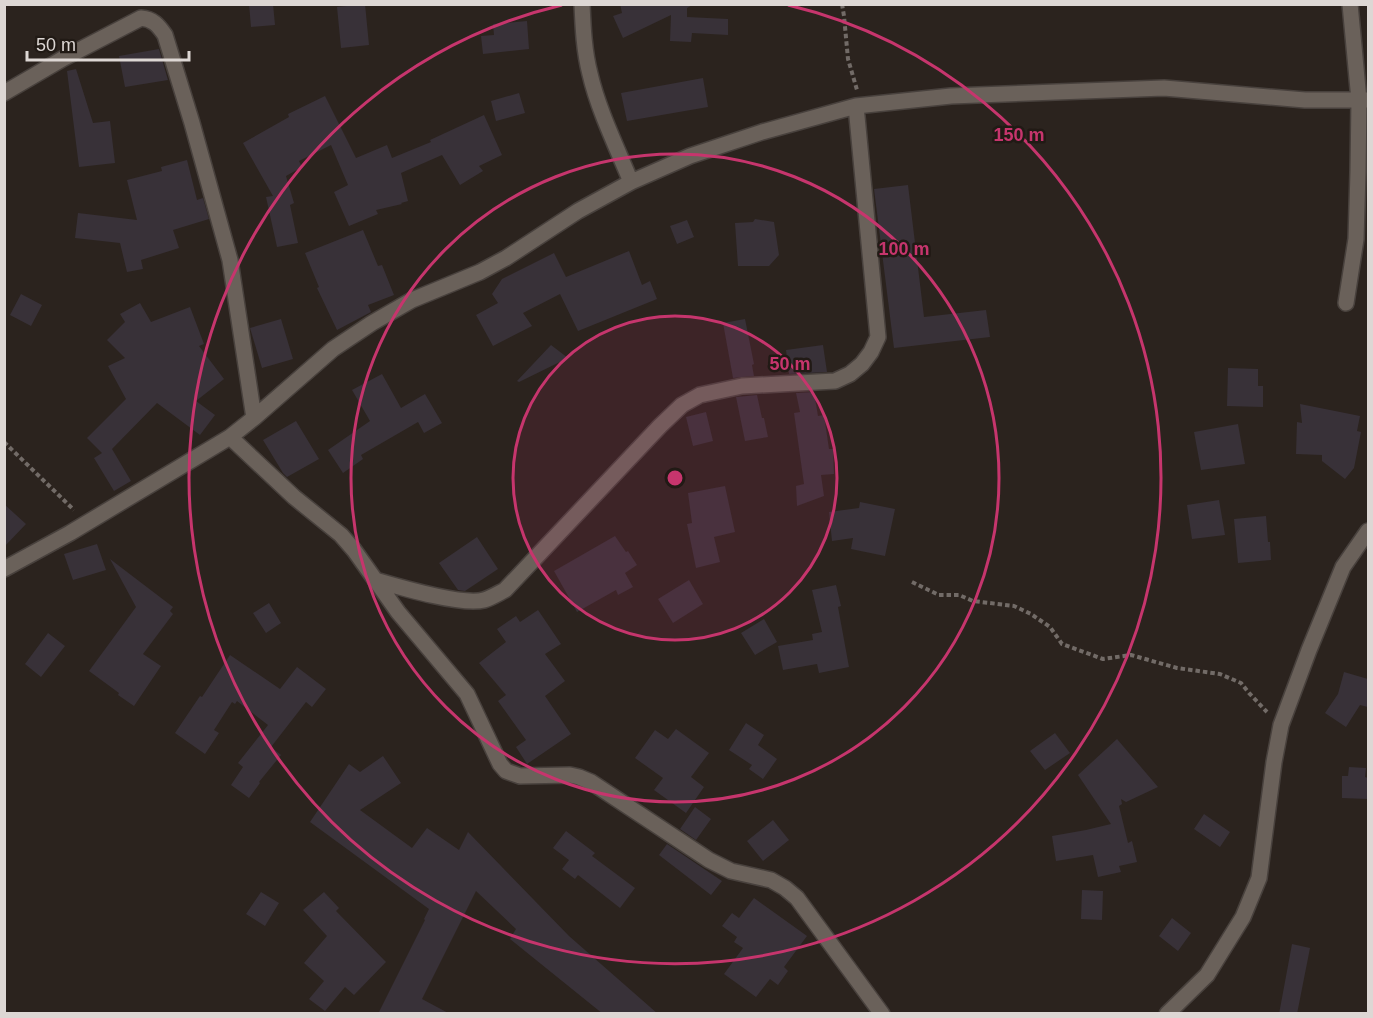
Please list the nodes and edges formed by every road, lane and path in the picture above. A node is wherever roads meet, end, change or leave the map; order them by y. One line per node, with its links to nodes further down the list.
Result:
1 (582, 4): 7 (street)
2 (842, 4): 6 (path)
3 (1350, 4): 5 (street)
4 (4, 93): 9 (street)
5 (1364, 100): 6 (street); 8 (street)
6 (859, 106): 7 (street); 15 (street)
7 (631, 182): 9 (street)
8 (1346, 303)
9 (254, 418): 10 (street)
10 (230, 437): 12 (street); 15 (street)
11 (4, 442): 12 (path)
12 (87, 523): 14 (street)
13 (1368, 531): 17 (street)
14 (4, 569)
15 (375, 580): 18 (street)
16 (912, 582): 17 (path)
17 (1281, 725): 19 (street)
18 (882, 1014)
19 (1167, 1014)

